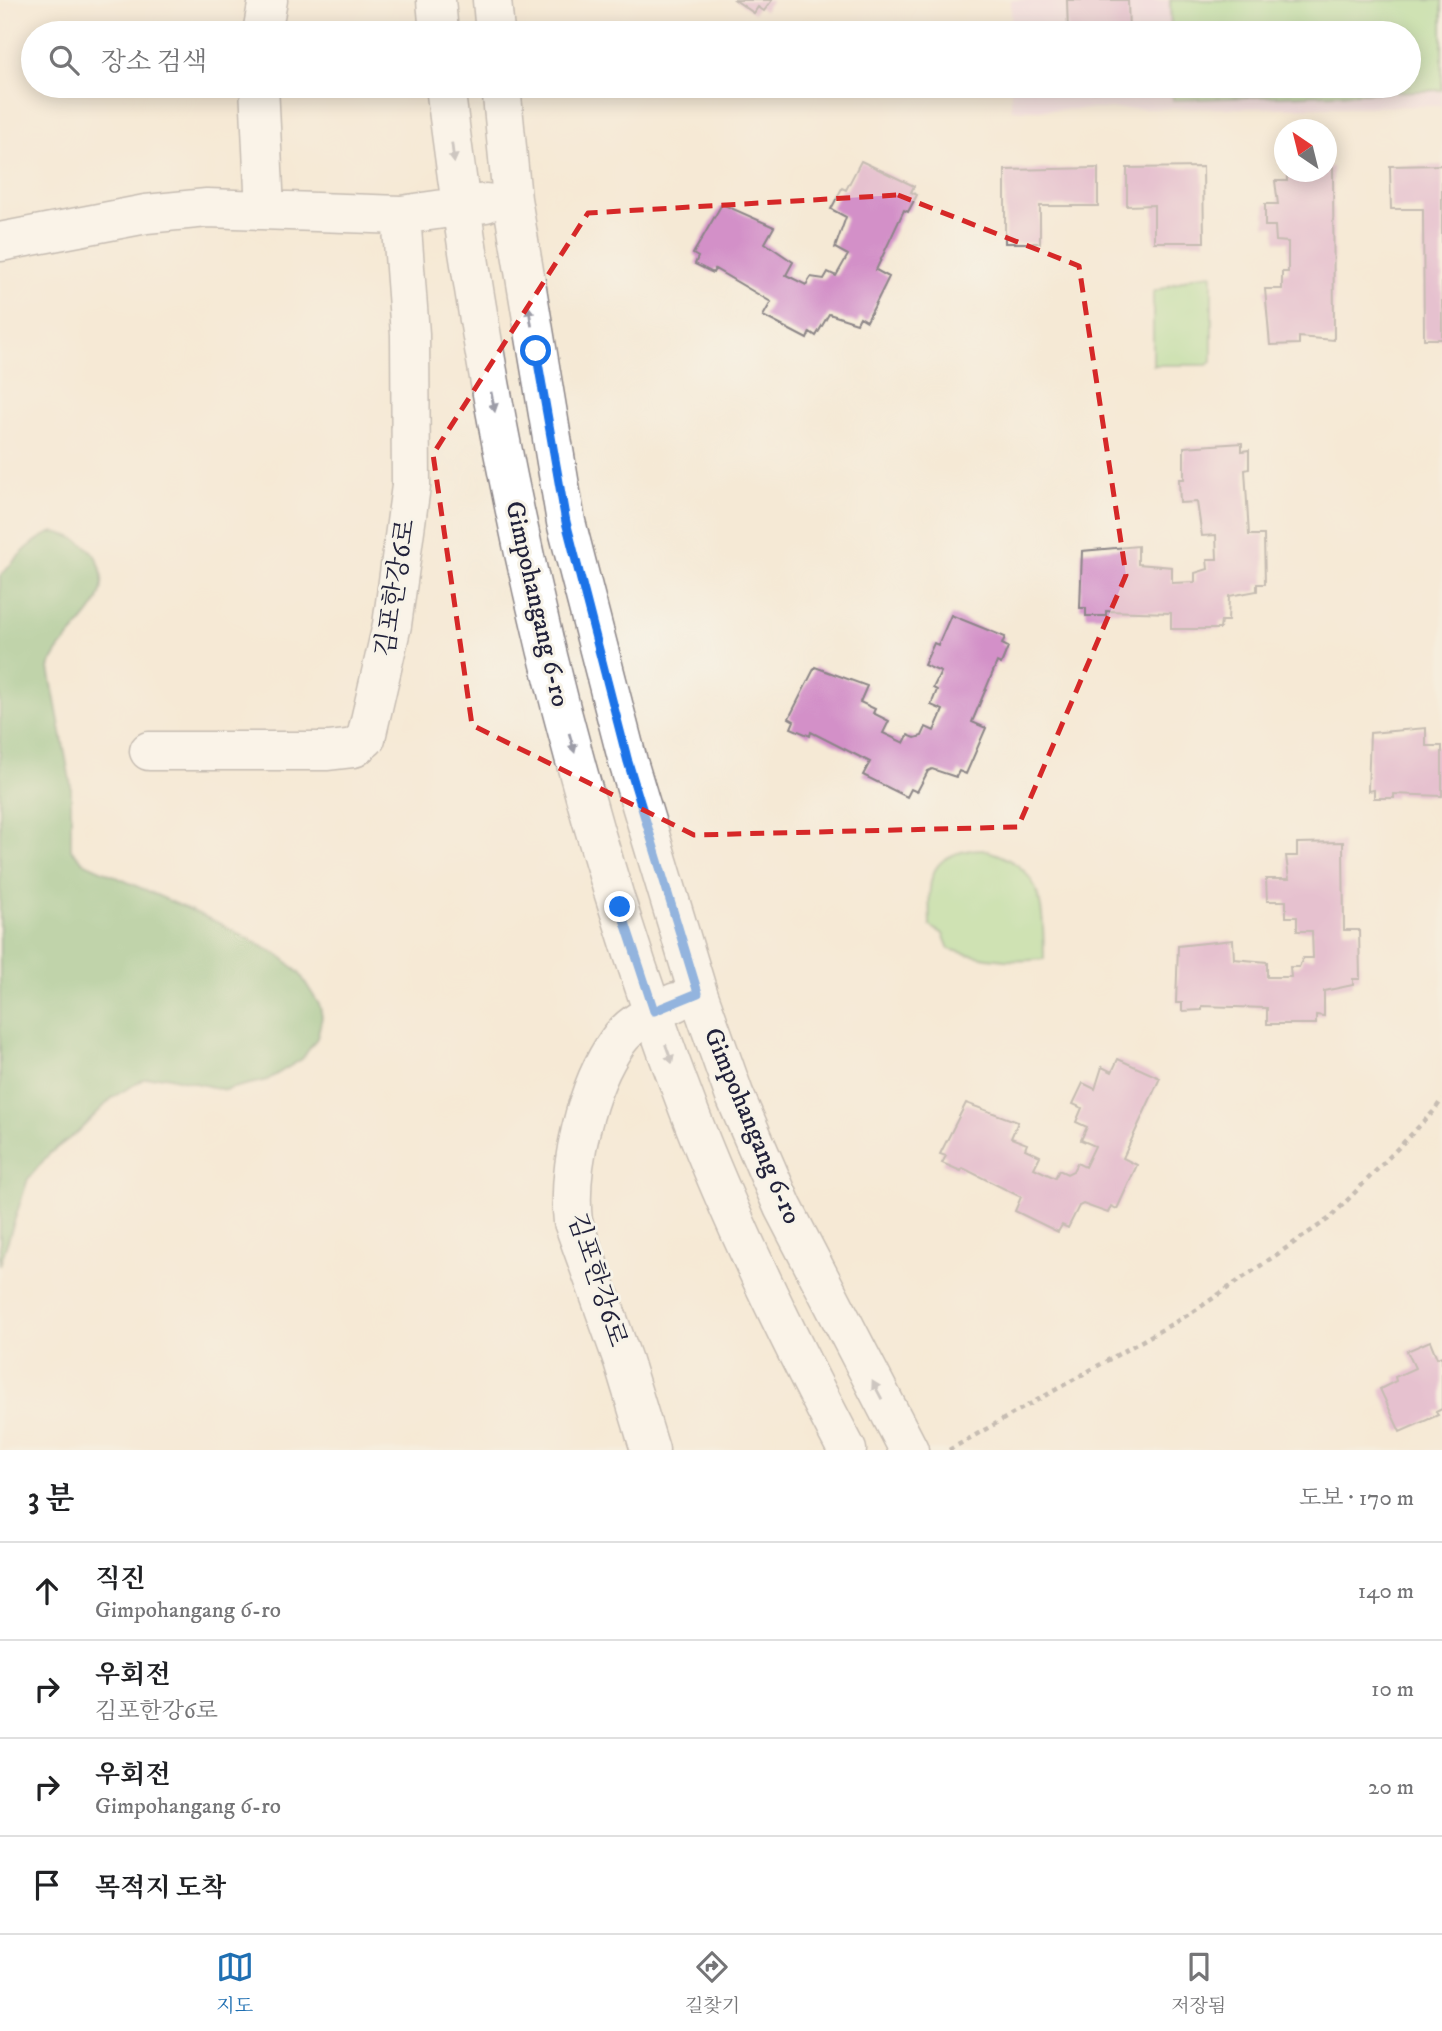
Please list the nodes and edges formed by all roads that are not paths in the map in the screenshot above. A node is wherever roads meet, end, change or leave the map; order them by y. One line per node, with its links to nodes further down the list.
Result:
1 (268, 0): 4 (street)
2 (436, 0): 5 (street)
3 (492, 0): 6 (street)
4 (264, 21)
5 (438, 21)
6 (494, 21)
7 (260, 98): 12 (street)
8 (446, 98): 11 (street, Gimpohangang 6-ro, one-way to 11)
9 (502, 98): 10 (street, Gimpohangang 6-ro)
10 (512, 200): 11 (street); 16 (street, Gimpohangang 6-ro, one-way to 10)
11 (460, 207): 13 (street); 17 (street, Gimpohangang 6-ro, one-way to 17)
12 (265, 210): 13 (street); 14 (street)
13 (401, 215): 15 (street, 김포한강6로)
14 (0, 242)
15 (149, 751)
16 (698, 993): 17 (street, 김포한강6로); 20 (street, Gimpohangang 6-ro, one-way to 16)
17 (654, 1011): 18 (street, 김포한강6로); 19 (street, Gimpohangang 6-ro, one-way to 19)
18 (650, 1450)
19 (847, 1450)
20 (909, 1450)

